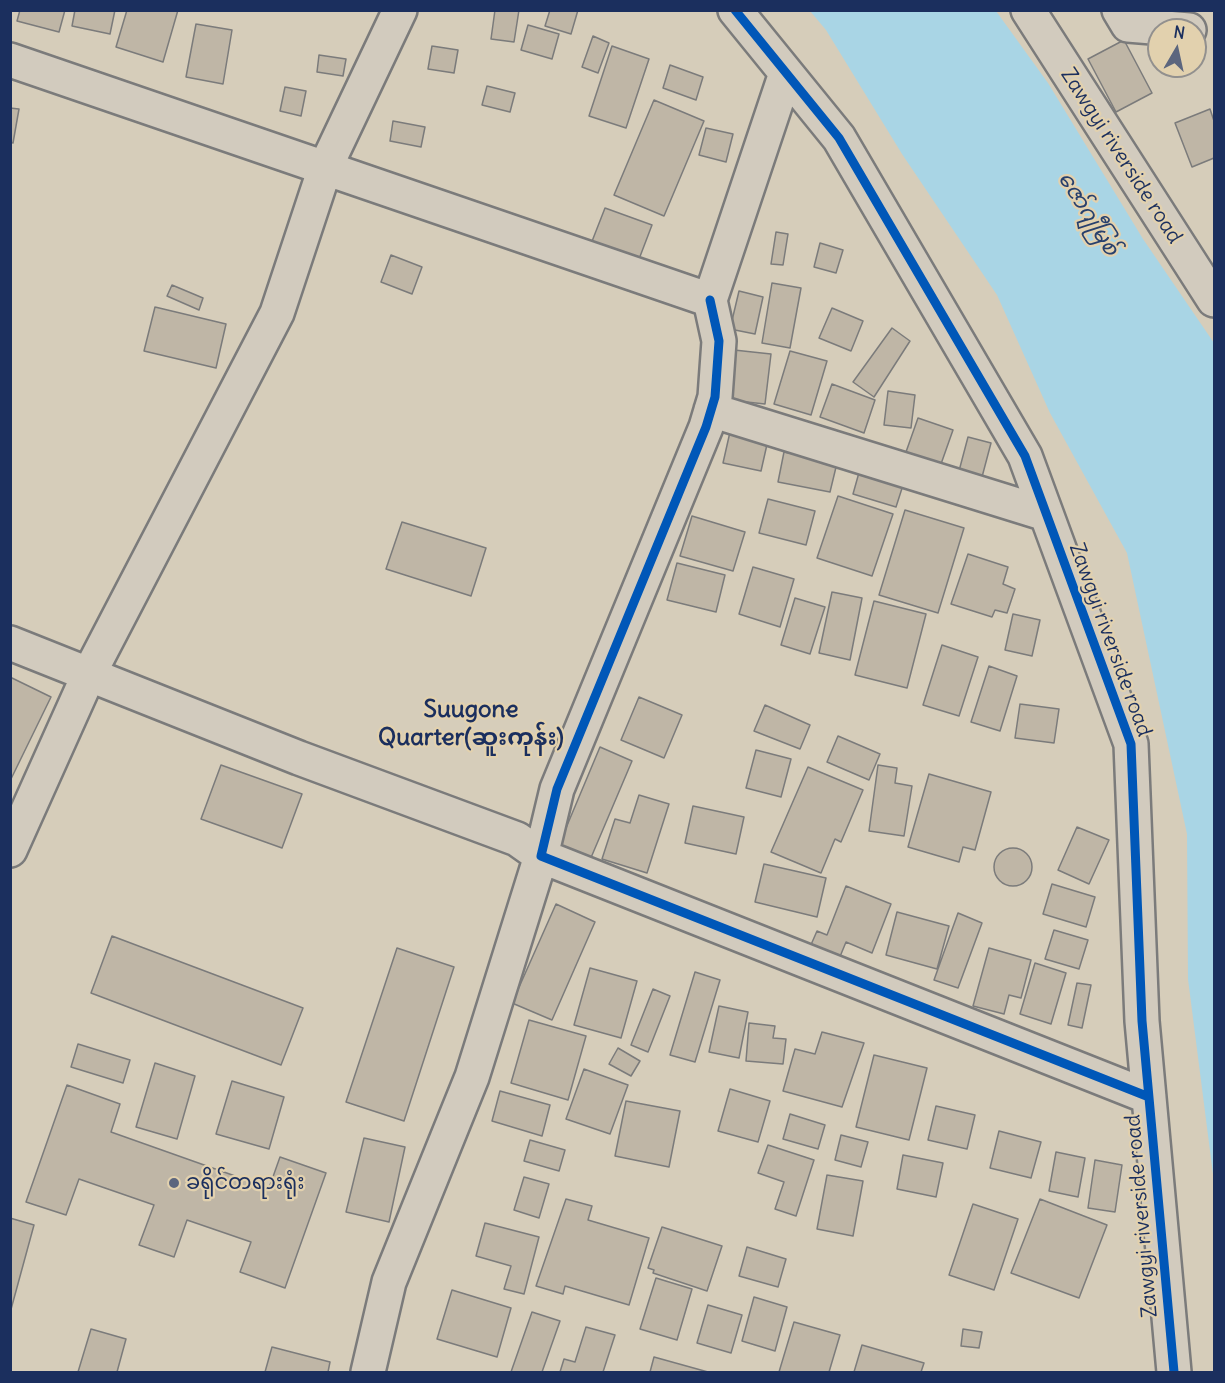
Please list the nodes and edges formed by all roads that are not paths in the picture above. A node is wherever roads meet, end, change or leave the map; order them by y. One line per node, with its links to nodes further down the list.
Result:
1 (400, 10): 8 (street)
2 (735, 10): 7 (street, Zawgyi riverside road)
3 (1029, 10): 10 (street, Zawgyi riverside road)
4 (1119, 10): 5 (street)
5 (1147, 27)
6 (10, 60): 8 (street)
7 (786, 73): 9 (street); 12 (street, Zawgyi riverside road)
8 (325, 168): 9 (street); 14 (street)
9 (710, 300): 11 (street)
10 (1215, 300)
11 (711, 410): 12 (street); 16 (street)
12 (1046, 514): 17 (street, Zawgyi riverside road)
13 (10, 643): 14 (street)
14 (89, 674): 15 (street); 16 (street)
15 (10, 850)
16 (541, 856): 17 (street); 18 (street)
17 (1149, 1097): 19 (street, Zawgyi riverside road)
18 (368, 1372)
19 (1174, 1372)

